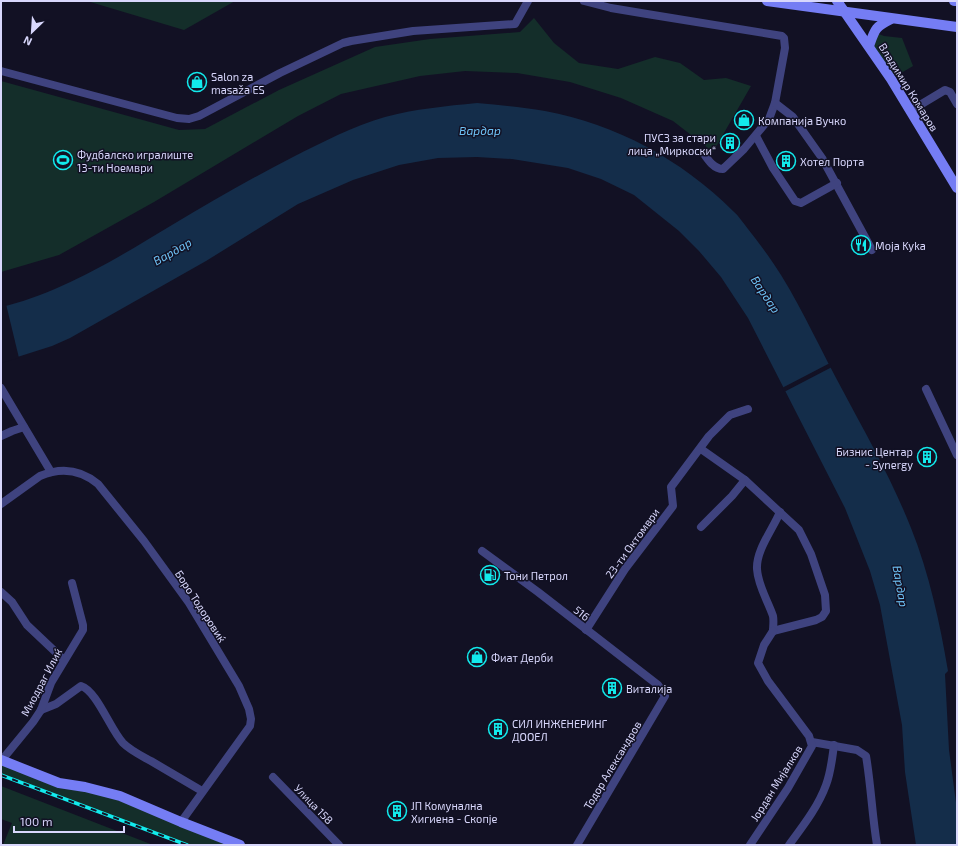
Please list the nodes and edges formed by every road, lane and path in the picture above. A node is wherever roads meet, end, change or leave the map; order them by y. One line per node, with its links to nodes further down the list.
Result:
1 (528, 1): 9 (street)
2 (584, 1): 10 (street)
3 (767, 1): 5 (street)
4 (837, 1): 5 (street, Владимир Комаров)
5 (846, 12): 6 (street); 8 (street, Владимир Комаров)
6 (891, 19): 7 (street); 8 (street)
7 (957, 27)
8 (869, 46): 12 (street, Владимир Комаров)
9 (1, 70)
10 (775, 103): 13 (street); 15 (street)
11 (957, 104): 12 (street)
12 (910, 111): 16 (street, Владимир Комаров)
13 (756, 136): 14 (street); 15 (street)
14 (704, 154)
15 (836, 183): 17 (street)
16 (956, 183)
17 (872, 250)
18 (1, 388): 21 (street)
19 (926, 389): 24 (street)
20 (748, 409): 23 (street, 23-ти Октомври)
21 (24, 427): 22 (street); 25 (street)
22 (1, 436)
23 (701, 449): 26 (street); 33 (street, 23-ти Октомври)
24 (957, 455)
25 (50, 472): 27 (street); 42 (street, Боро Тодоровиќ)
26 (746, 480): 28 (street); 29 (street)
27 (1, 504)
28 (780, 512): 34 (street); 34 (street)
29 (700, 527)
30 (482, 551): 33 (street, 516)
31 (72, 583): 35 (street, Миодраг Илиќ)
32 (1, 592): 35 (street)
33 (586, 630): 36 (street, 516)
34 (773, 632): 38 (street, Јордан Мијалков)
35 (64, 660): 37 (street, Миодраг Илиќ)
36 (665, 696): 46 (street, Тодор Александров)
37 (41, 710): 40 (street, Миодраг Илиќ); 42 (street)
38 (812, 742): 39 (street); 47 (street, Јордан Мијалков)
39 (834, 745): 48 (street); 49 (street)
40 (1, 760): 43 (street)
41 (273, 777): 45 (street, Улица 158)
42 (202, 791): 43 (street, Боро Тодоровиќ)
43 (181, 822): 44 (street)
44 (240, 845)
45 (339, 845)
46 (577, 845)
47 (750, 845)
48 (789, 845)
49 (877, 845)

